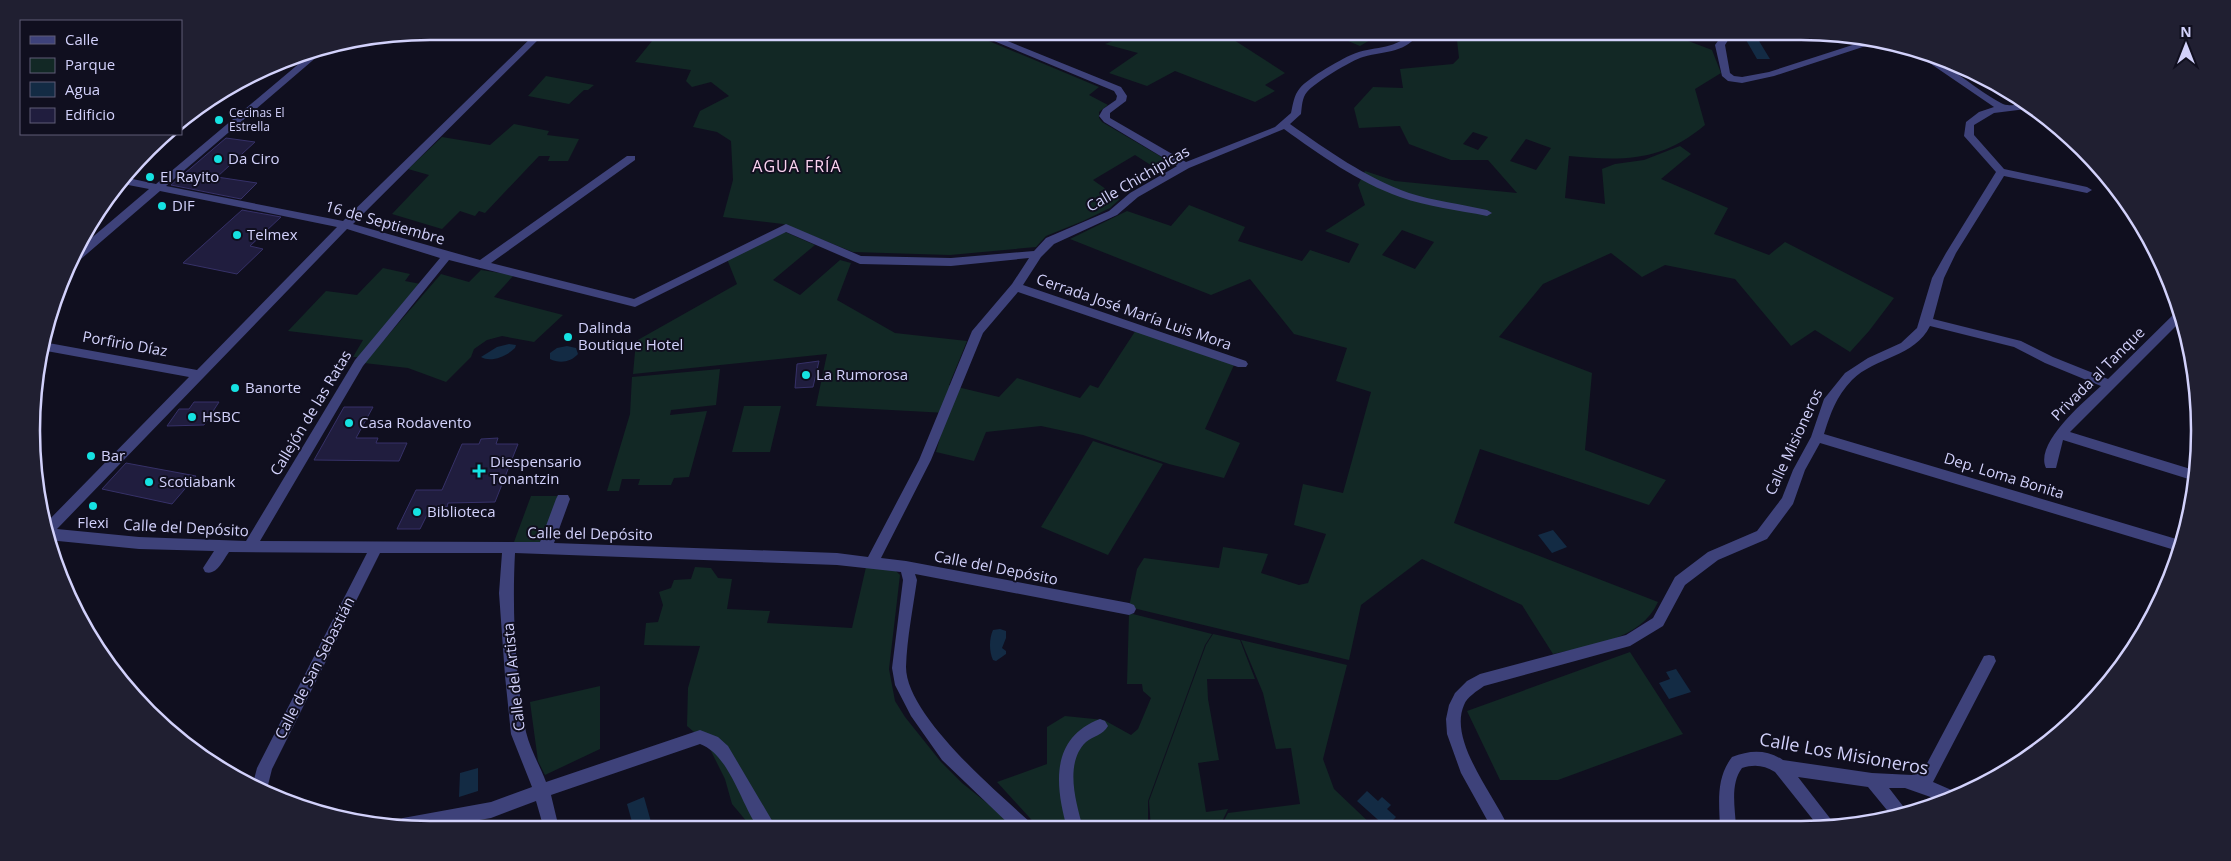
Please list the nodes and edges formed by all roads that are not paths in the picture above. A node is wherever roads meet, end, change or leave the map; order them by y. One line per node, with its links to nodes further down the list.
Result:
1 (534, 40): 18 (street)
2 (996, 40): 12 (street)
3 (1410, 40): 10 (street)
4 (1724, 40): 5 (street)
5 (1861, 45)
6 (310, 59): 15 (street)
7 (1941, 66): 9 (street)
8 (2018, 106): 9 (street)
9 (2000, 107): 13 (street)
10 (1284, 124): 12 (street, Calle Chichipicas); 17 (street)
11 (631, 158): 22 (street)
12 (1185, 166): 20 (street, Calle Chichipicas)
13 (2001, 172): 16 (street); 25 (street, Calle Misioneros)
14 (129, 183): 15 (street, 16 de Septiembre)
15 (157, 189): 18 (street, 16 de Septiembre); 19 (street)
16 (2087, 190)
17 (1488, 213)
18 (345, 225): 21 (street, 16 de Septiembre); 28 (street)
19 (84, 250)
20 (1037, 254): 22 (street, 16 de Septiembre); 23 (street, Calle Chichipicas)
21 (447, 256): 22 (street, 16 de Septiembre); 39 (street, Callejón de las Ratas)
22 (481, 265)
23 (1016, 287): 27 (street, Cerrada José María Luis Mora); 43 (street, Calle Chichipicas)
24 (2175, 320): 29 (street, Privada al Tanque)
25 (1927, 321): 29 (street); 31 (street, Calle Misioneros)
26 (49, 347): 28 (street, Porfirio Díaz)
27 (1242, 364)
28 (201, 375): 35 (street)
29 (2110, 385): 30 (street, Privada al Tanque)
30 (2060, 434): 32 (street, Privada al Tanque); 33 (street)
31 (1817, 437): 37 (street, Dep. Loma Bonita); 62 (street, Calle Misioneros)
32 (2051, 464)
33 (2189, 474)
34 (563, 499): 41 (street)
35 (52, 527)
36 (54, 534): 38 (street, Calle del Depósito)
37 (2174, 544)
38 (225, 546): 39 (street, Calle del Depósito); 45 (street)
39 (250, 547): 40 (street, Calle del Depósito)
40 (376, 548): 42 (street, Calle del Depósito); 51 (street, Calle de San Sebastián)
41 (545, 548): 42 (street, Calle del Depósito); 43 (street, Calle del Depósito)
42 (509, 549): 53 (street, Calle del Artista)
43 (872, 562): 44 (street, Calle del Depósito)
44 (906, 567): 46 (street, Calle del Depósito); 60 (street)
45 (210, 568)
46 (1129, 609)
47 (1989, 661): 52 (street)
48 (1100, 726): 61 (street)
49 (1780, 766): 50 (street, Calle Los Misioneros); 56 (street); 63 (street, Calle Los Misioneros)
50 (1872, 780): 52 (street, Calle Los Misioneros); 55 (street)
51 (261, 782)
52 (1914, 782): 54 (street, Calle Los Misioneros)
53 (542, 792): 57 (street); 58 (street, Calle del Artista); 59 (street)
54 (1942, 794)
55 (1897, 809)
56 (1823, 820)
57 (430, 821)
58 (549, 821)
59 (762, 821)
60 (1017, 821)
61 (1074, 821)
62 (1496, 821)
63 (1728, 821)

